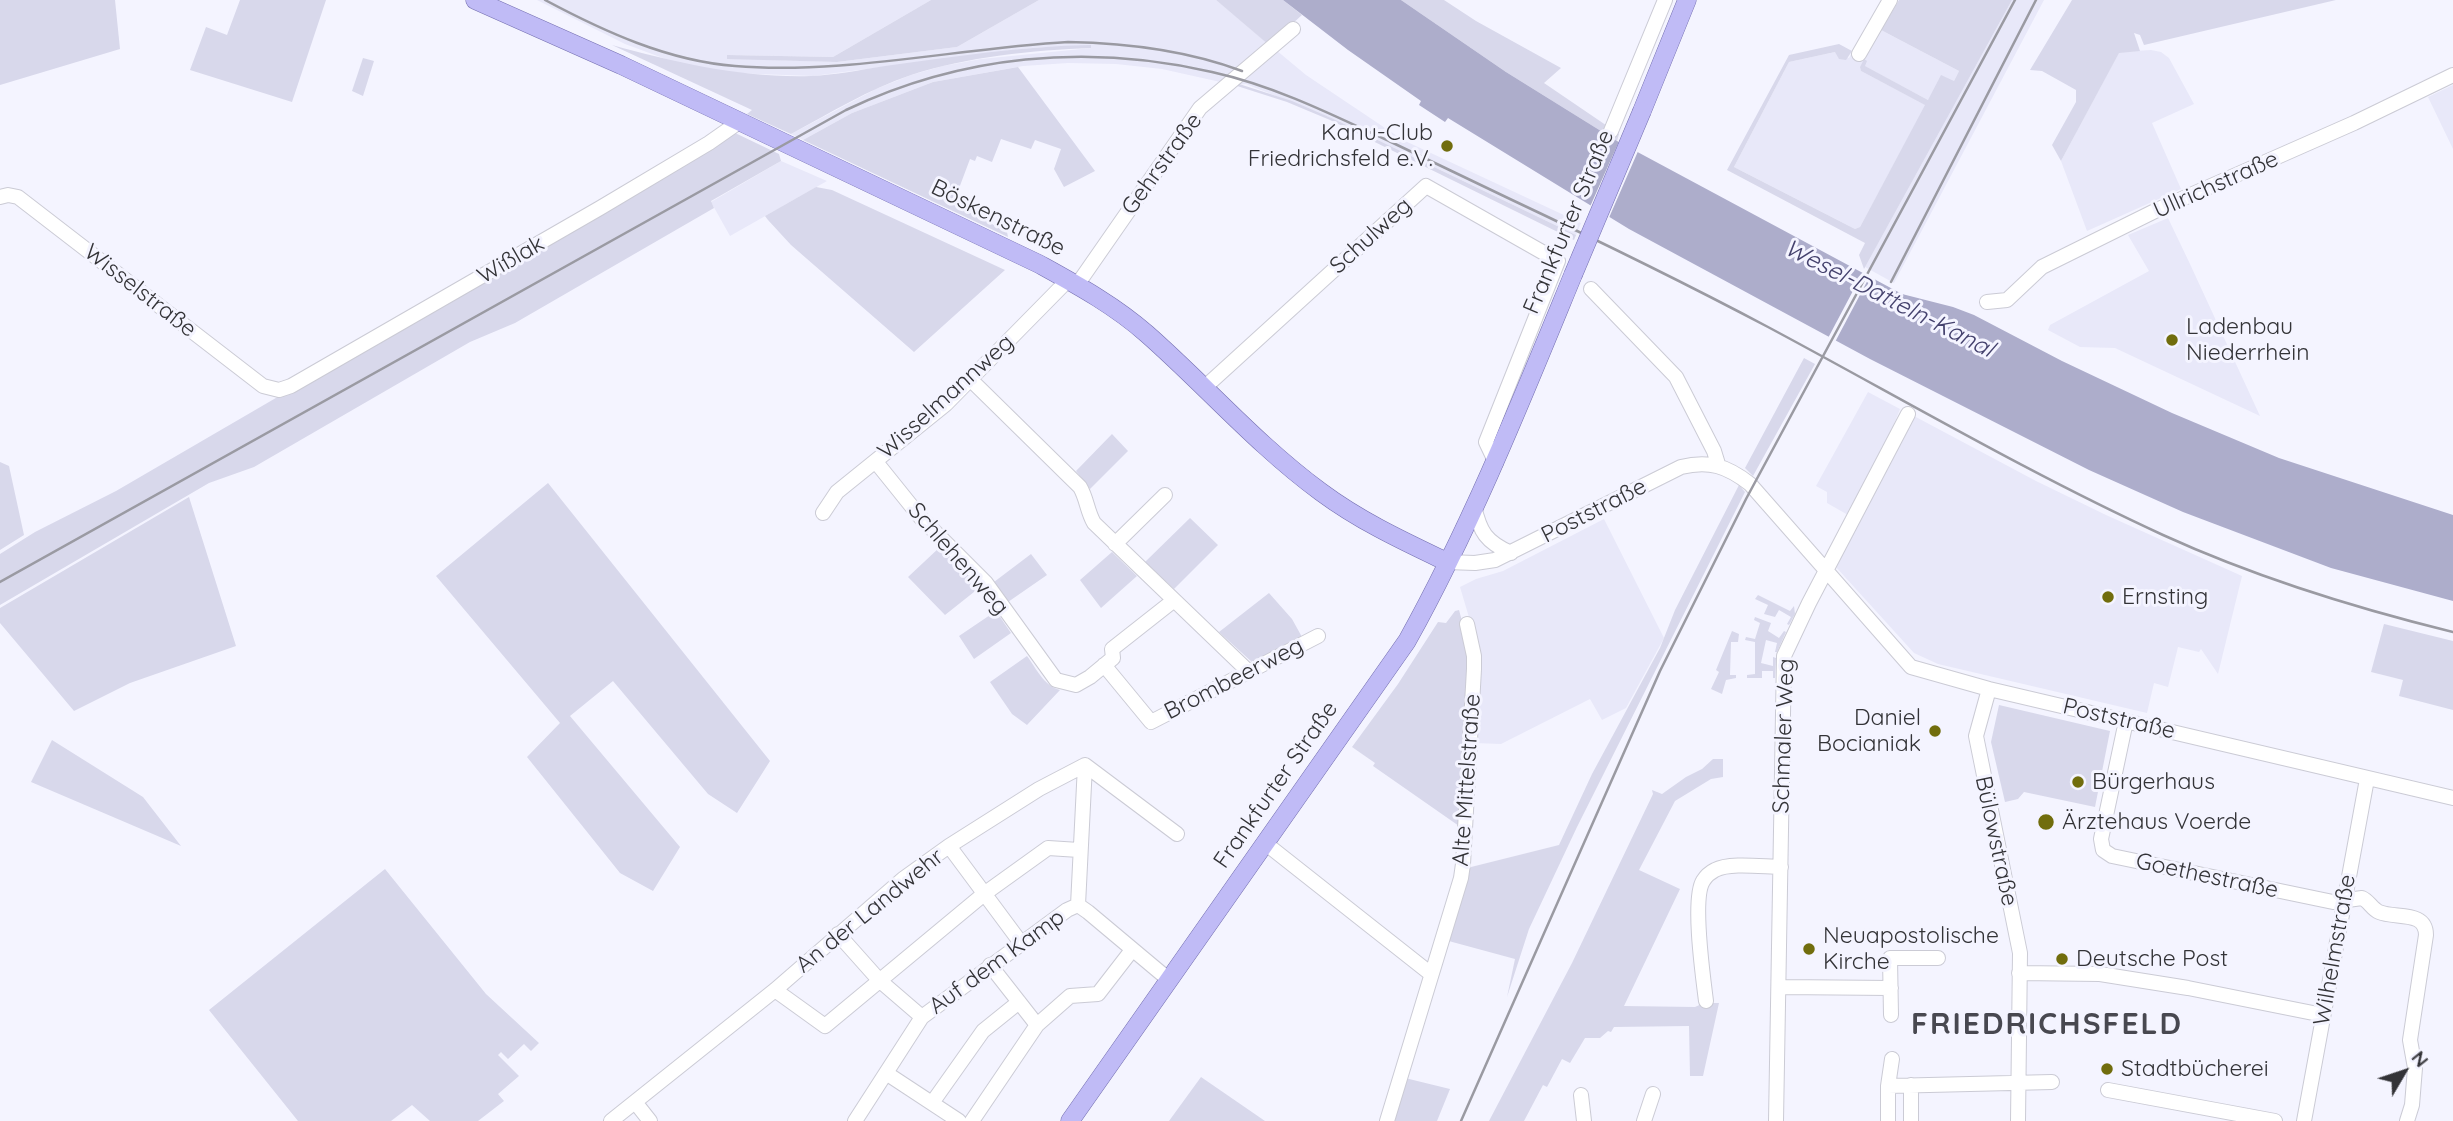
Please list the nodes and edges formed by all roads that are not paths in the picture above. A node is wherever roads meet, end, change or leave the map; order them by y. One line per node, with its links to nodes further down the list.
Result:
1 (475, 0): 8 (main road, Böskenstraße)
2 (1665, 0): 9 (street, Frankfurter Straße)
3 (1687, 0): 20 (main road, Frankfurter Straße, bridge)
4 (1890, 0): 6 (street)
5 (1293, 29): 12 (street, Gehrstraße)
6 (1859, 54)
7 (2453, 75): 14 (street, Ullrichstraße)
8 (738, 122): 12 (main road, Böskenstraße); 17 (street, Wißlak)
9 (1611, 131)
10 (0, 197): 17 (street, Wisselstraße)
11 (1558, 261): 16 (street, Schulweg); 20 (street, Frankfurter Straße)
12 (1073, 282): 15 (street, Wisselmannweg); 16 (main road, Böskenstraße)
13 (1591, 289): 21 (street)
14 (1987, 302)
15 (971, 380): 19 (street, Wisselmannweg); 25 (street)
16 (1204, 388): 27 (main road, Böskenstraße)
17 (279, 390)
18 (1908, 414): 28 (street)
19 (876, 461): 24 (street, Wisselmannweg); 32 (street, Schlehenweg)
20 (1496, 463): 23 (main road, Frankfurter Straße)
21 (1717, 464): 26 (street, Poststraße); 28 (street, Poststraße)
22 (1165, 495): 25 (street)
23 (1474, 506): 26 (street); 27 (main road, Frankfurter Straße)
24 (823, 513)
25 (1115, 544): 29 (street)
26 (1511, 553): 27 (street, Poststraße)
27 (1447, 562): 40 (main road, Frankfurter Straße)
28 (1826, 572): 34 (street, Poststraße); 43 (street, Schmaler Weg)
29 (1173, 601): 32 (street, Schlehenweg); 33 (street)
30 (1467, 624): 52 (street, Alte Mittelstraße)
31 (1318, 636): 33 (street, Brombeerweg)
32 (1104, 665): 33 (street, Brombeerweg)
33 (1248, 671)
34 (1989, 689): 35 (street, Poststraße); 53 (street, Bülowstraße)
35 (2126, 720): 37 (street, Poststraße); 45 (street, Goethestraße)
36 (1084, 765): 39 (street); 41 (street, An der Landwehr); 42 (street)
37 (2367, 779): 38 (street, Poststraße); 45 (street, Wilhelmstraße)
38 (2453, 798)
39 (1177, 834)
40 (1265, 844): 52 (street); 54 (main road, Frankfurter Straße)
41 (949, 846): 44 (street); 47 (street, An der Landwehr)
42 (1079, 850): 44 (street); 46 (street)
43 (1781, 867): 56 (street, Schmaler Weg); 59 (street)
44 (984, 894): 48 (street); 55 (street)
45 (2344, 901): 61 (street, Wilhelmstraße); 91 (street, Goethestraße)
46 (1078, 905): 48 (street, Auf dem Kamp); 49 (street, Auf dem Kamp)
47 (838, 934): 55 (street); 58 (street, An der Landwehr)
48 (1021, 943): 51 (street, Auf dem Kamp)
49 (1132, 950): 54 (street, Auf dem Kamp); 64 (street)
50 (1938, 958): 57 (street)
51 (990, 965): 60 (street); 63 (street, Auf dem Kamp)
52 (1431, 974): 82 (street, Alte Mittelstraße)
53 (2019, 974): 61 (street); 67 (street, Bülowstraße)
54 (1168, 979): 81 (main road, Frankfurter Straße)
55 (879, 980): 58 (street); 63 (street)
56 (1780, 987): 57 (street); 85 (street, Schmaler Weg)
57 (1891, 988): 62 (street)
58 (775, 990): 74 (street, An der Landwehr)
59 (1706, 1001)
60 (1019, 1002): 64 (street); 75 (street)
61 (2323, 1014): 90 (street, Wilhelmstraße)
62 (1891, 1015)
63 (922, 1017): 66 (street, Auf dem Kamp)
64 (1037, 1025): 80 (street)
65 (1892, 1059): 70 (street)
66 (886, 1073): 75 (street); 78 (street, Auf dem Kamp)
67 (2018, 1082): 68 (street); 69 (street); 88 (street, Bülowstraße)
68 (2052, 1082)
69 (1911, 1085): 70 (street); 87 (street)
70 (1888, 1086): 86 (street)
71 (2109, 1090): 89 (street)
72 (1653, 1094): 84 (street)
73 (1581, 1095): 83 (street)
74 (635, 1102): 76 (street, An der Landwehr); 77 (street)
75 (932, 1103): 79 (street)
76 (611, 1121)
77 (650, 1121)
78 (855, 1121)
79 (959, 1121)
80 (972, 1121)
81 (1070, 1121)
82 (1387, 1121)
83 (1584, 1121)
84 (1644, 1121)
85 (1776, 1121)
86 (1888, 1121)
87 (1911, 1121)
88 (2018, 1121)
89 (2275, 1121)
90 (2304, 1121)
91 (2407, 1121)

